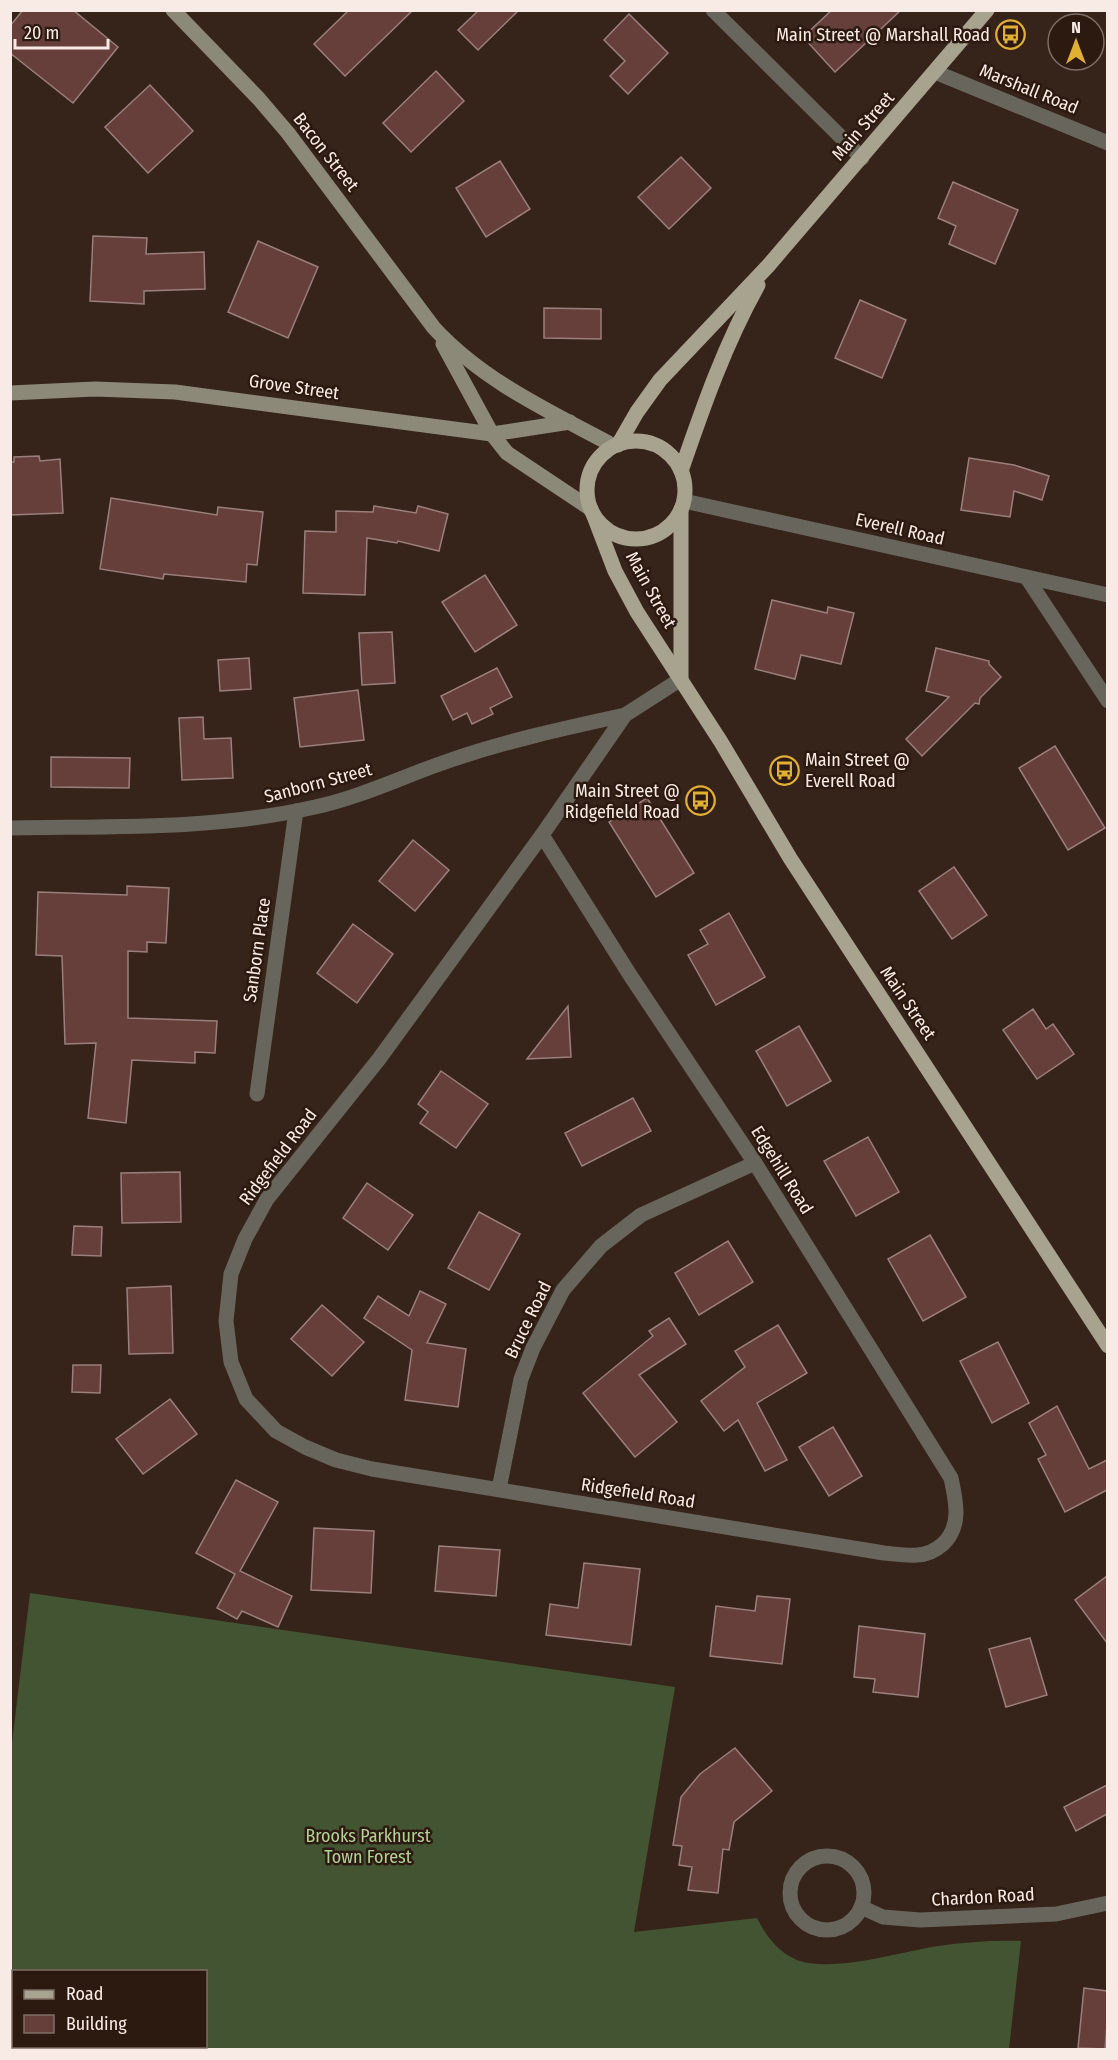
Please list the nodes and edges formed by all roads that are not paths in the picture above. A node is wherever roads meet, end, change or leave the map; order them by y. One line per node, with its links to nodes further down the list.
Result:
1 (173, 10): 8 (main road, Bacon Street)
2 (713, 10): 6 (street)
3 (987, 10): 4 (main road, Main Street)
4 (935, 72): 5 (street, Marshall Road); 6 (main road, Main Street)
5 (1107, 143)
6 (862, 158): 7 (main road, Main Street)
7 (768, 266): 12 (main road, Main Street); 13 (main road, Main Street)
8 (434, 328): 10 (main road, Bacon Street); 11 (main road, Bacon Street)
9 (10, 393): 11 (main road, Grove Street)
10 (570, 422): 11 (main road, Grove Street); 12 (main road, Bacon Street)
11 (492, 434): 15 (main road, Bacon Street)
12 (616, 445): 13 (main road); 15 (main road)
13 (681, 471): 14 (main road)
14 (683, 505): 15 (main road); 16 (street, Everell Road); 18 (main road, Main Street)
15 (592, 512): 18 (main road, Main Street)
16 (1027, 578): 17 (street, Everell Road); 19 (street)
17 (1107, 595)
18 (681, 679): 20 (street, Ridgefield Road); 26 (main road, Main Street)
19 (1107, 701)
20 (625, 716): 21 (street, Sanborn Street); 23 (street, Ridgefield Road)
21 (296, 812): 22 (street, Sanborn Street); 24 (street, Sanborn Place)
22 (10, 828)
23 (542, 835): 25 (street, Edgehill Road); 27 (street, Ridgefield Road)
24 (257, 1094)
25 (755, 1163): 27 (street, Bruce Road); 28 (street, Edgehill Road)
26 (1107, 1346)
27 (499, 1490): 28 (street, Ridgefield Road)
28 (950, 1538)
29 (1107, 1904): 30 (street, Chardon Road)
30 (861, 1907): 30 (street)

